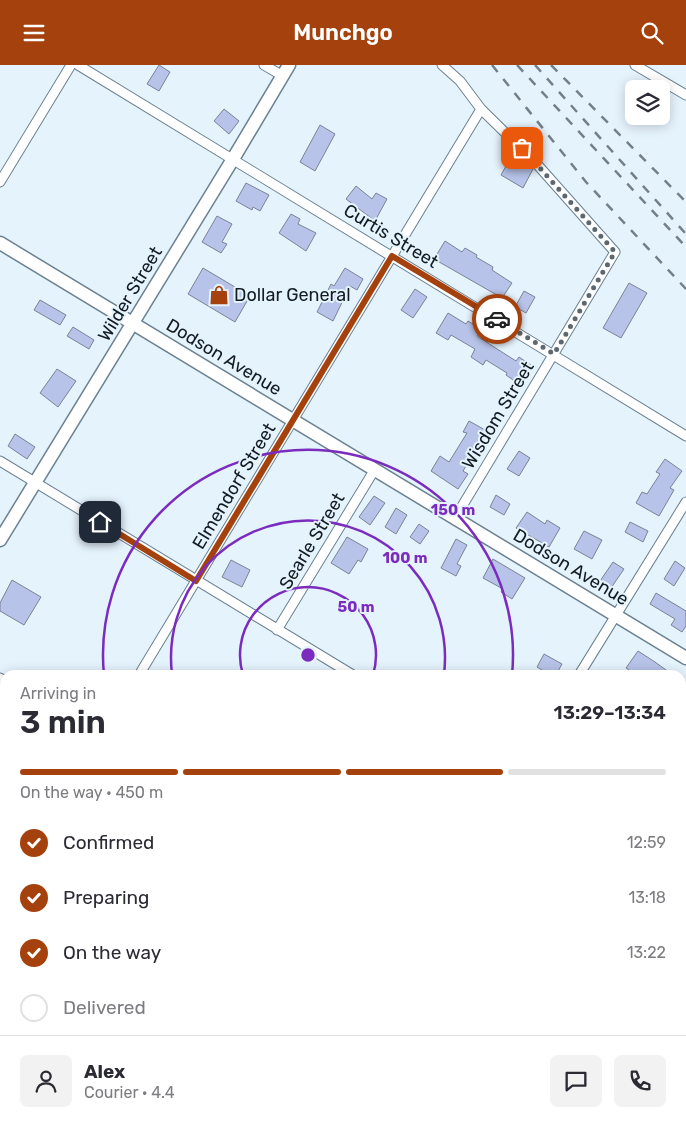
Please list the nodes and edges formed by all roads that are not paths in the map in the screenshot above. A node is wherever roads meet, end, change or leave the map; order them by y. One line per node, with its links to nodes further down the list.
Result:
1 (71, 65): 10 (street)
2 (78, 65): 9 (street, Curtis Street)
3 (264, 65): 6 (street)
4 (442, 65): 8 (street)
5 (635, 65): 7 (street)
6 (286, 71): 9 (street, Wilder Street)
7 (686, 95)
8 (480, 109): 12 (street, Elmendorf Street); 14 (street, Wisdom Street)
9 (234, 159): 12 (street, Curtis Street); 13 (street, Wilder Street)
10 (0, 182)
11 (0, 243): 13 (street, Dodson Avenue)
12 (392, 256): 14 (street, Curtis Street); 15 (street, Elmendorf Street)
13 (133, 323): 15 (street, Dodson Avenue); 19 (street, Wilder Street)
14 (554, 354): 16 (street, Curtis Street); 21 (street, Wisdom Street)
15 (293, 419): 18 (street, Dodson Avenue); 23 (street, Elmendorf Street)
16 (686, 436)
17 (0, 461): 19 (street)
18 (375, 469): 21 (street, Dodson Avenue); 25 (street, Searle Street)
19 (36, 483): 22 (street, Wilder Street); 23 (street)
20 (686, 502): 24 (street)
21 (455, 518): 24 (street, Dodson Avenue)
22 (0, 540)
23 (196, 581): 25 (street); 27 (street, Elmendorf Street)
24 (616, 614): 26 (street, Dodson Avenue); 29 (street)
25 (277, 630): 28 (street)
26 (686, 657)
27 (142, 670)
28 (345, 670)
29 (582, 670)

